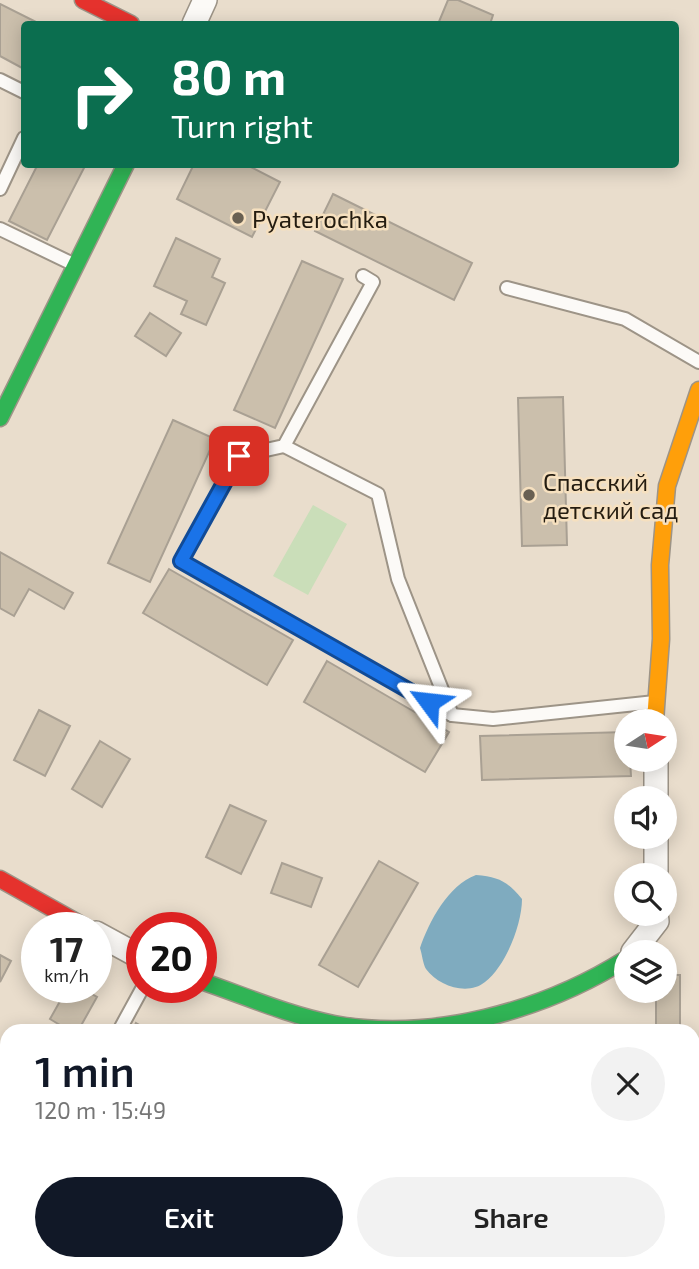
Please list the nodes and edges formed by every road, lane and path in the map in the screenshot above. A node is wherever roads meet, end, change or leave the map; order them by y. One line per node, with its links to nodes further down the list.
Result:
1 (83, 0): 3 (street)
2 (205, 0): 4 (street)
3 (125, 21)
4 (195, 21)
5 (0, 80): 6 (lane)
6 (21, 90)
7 (21, 144): 9 (lane)
8 (124, 168): 11 (street)
9 (0, 189)
10 (0, 229): 11 (lane)
11 (76, 265): 16 (street)
12 (363, 276): 17 (lane)
13 (507, 288): 14 (lane)
14 (699, 362)
15 (699, 390): 18 (street)
16 (0, 418)
17 (284, 446): 20 (lane); 20 (lane)
18 (655, 702): 19 (street); 20 (lane)
19 (655, 709)
20 (452, 715)
21 (0, 879): 22 (street)
22 (59, 912)
23 (653, 926): 24 (street)
24 (642, 940)
25 (614, 966): 30 (street)
26 (217, 986): 29 (street)
27 (134, 1003): 28 (lane)
28 (123, 1024)
29 (330, 1024)
30 (426, 1024)

